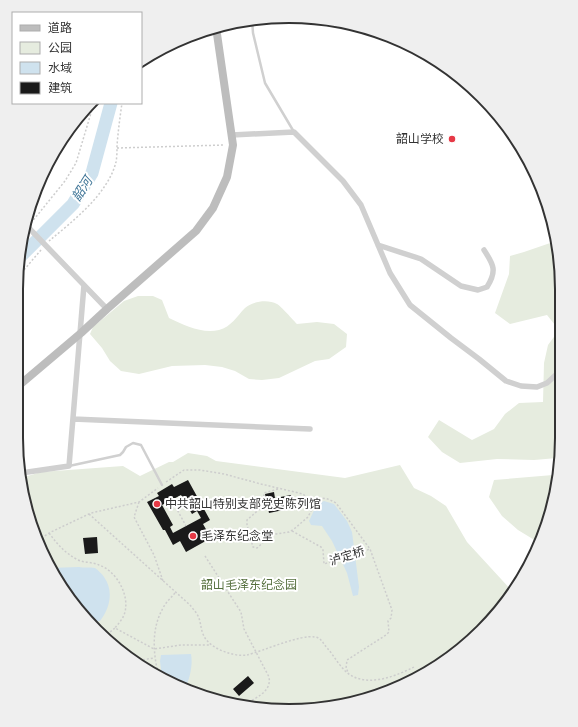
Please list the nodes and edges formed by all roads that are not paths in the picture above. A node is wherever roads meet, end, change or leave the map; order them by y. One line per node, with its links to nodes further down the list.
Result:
1 (252, 25): 3 (lane)
2 (217, 33): 4 (main road)
3 (294, 132): 4 (street); 6 (street)
4 (232, 135): 9 (main road)
5 (30, 229): 8 (street)
6 (378, 244): 7 (street); 11 (street)
7 (484, 250)
8 (84, 285): 9 (street); 10 (street)
9 (107, 308): 10 (main road)
10 (81, 333): 12 (main road); 13 (street)
11 (555, 376)
12 (23, 382)
13 (72, 419): 14 (street); 15 (street)
14 (310, 429)
15 (69, 466): 16 (street); 17 (lane)
16 (25, 472)
17 (162, 485)

